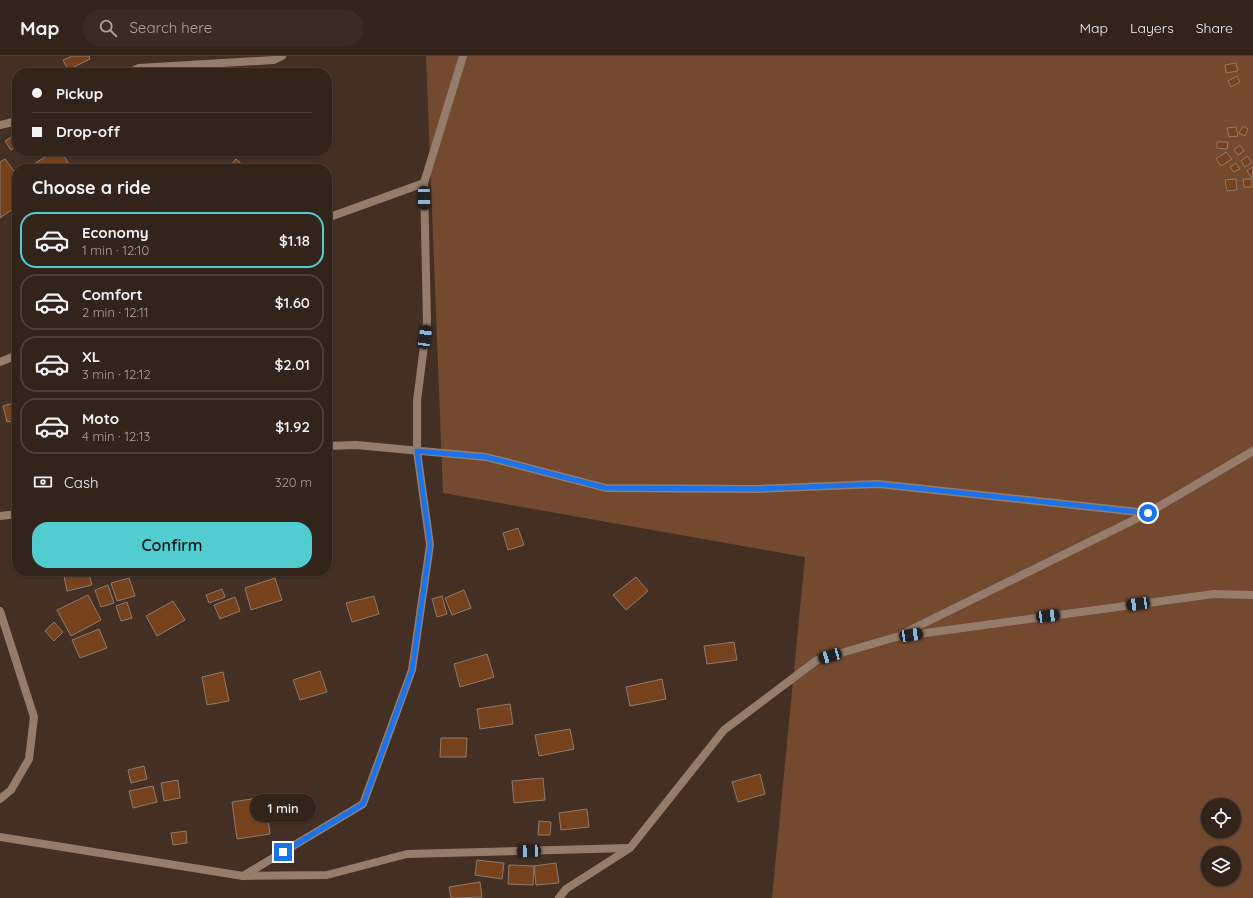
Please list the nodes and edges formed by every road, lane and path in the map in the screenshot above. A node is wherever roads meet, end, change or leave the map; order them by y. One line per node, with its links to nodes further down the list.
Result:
1 (282, 56): 3 (street)
2 (463, 56): 6 (street)
3 (139, 68)
4 (12, 122): 5 (street)
5 (0, 125)
6 (424, 183): 7 (street); 11 (street)
7 (332, 216)
8 (12, 357): 9 (street)
9 (0, 362)
10 (332, 446): 11 (street)
11 (417, 451): 13 (street); 22 (street)
12 (1253, 451): 13 (street)
13 (1148, 513): 18 (street)
14 (12, 515): 15 (street)
15 (0, 516)
16 (1253, 594): 18 (street)
17 (0, 611): 19 (street)
18 (896, 637): 21 (street)
19 (0, 799)
20 (0, 837): 22 (street)
21 (630, 848): 22 (street); 23 (street)
22 (243, 876)
23 (559, 898)

